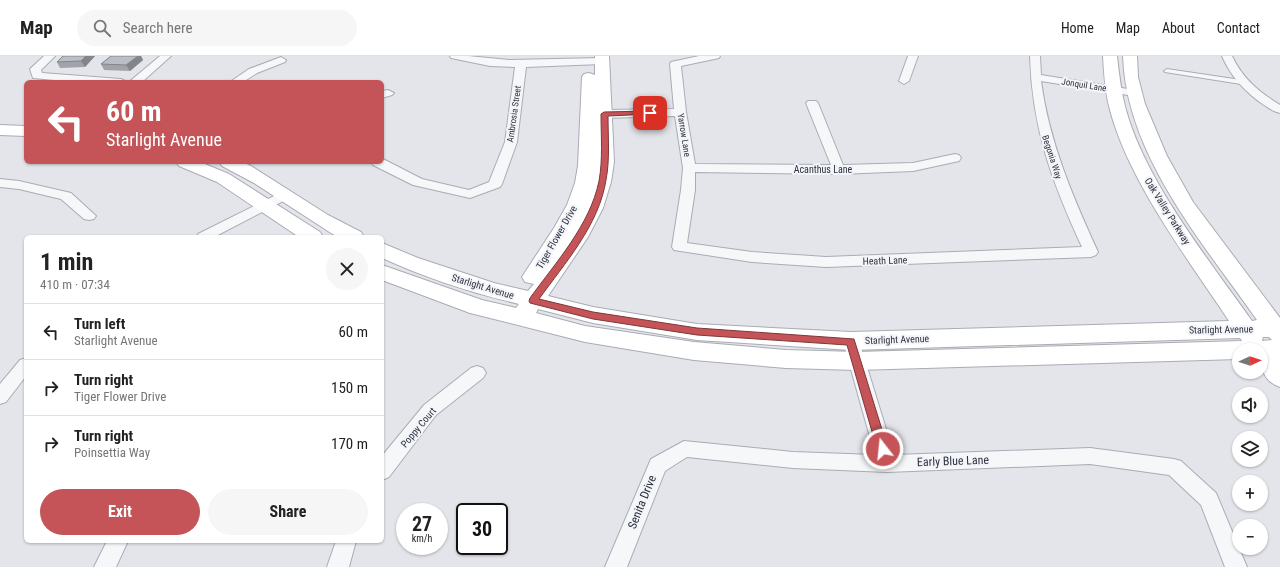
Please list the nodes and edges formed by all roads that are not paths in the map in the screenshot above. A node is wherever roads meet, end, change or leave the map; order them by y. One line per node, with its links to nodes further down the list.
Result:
1 (50, 56): 15 (street)
2 (166, 56): 16 (street)
3 (455, 56): 12 (street)
4 (715, 56): 24 (street, Yarrow Lane)
5 (913, 56): 18 (street)
6 (1035, 56): 14 (street, Begonia Way)
7 (1110, 56): 20 (street, Oak Valley Parkway)
8 (1130, 56): 21 (street, Oak Valley Parkway)
9 (1227, 56): 19 (street)
10 (595, 58): 12 (street); 25 (street, Tiger Flower Drive); 47 (street, Tiger Flower Drive)
11 (281, 60): 17 (street)
12 (521, 63): 33 (street, Ambrosia Street)
13 (1167, 72): 19 (lane)
14 (1035, 77): 20 (street, Jonquil Lane); 45 (street, Begonia Way)
15 (93, 80)
16 (137, 80)
17 (239, 80)
18 (904, 81)
19 (1241, 82): 23 (street)
20 (1114, 90): 21 (street, Jonquil Lane); 48 (street, Oak Valley Parkway)
21 (1134, 93): 49 (street, Oak Valley Parkway)
22 (812, 103): 35 (street)
23 (1280, 110)
24 (680, 112): 25 (street); 34 (street, Yarrow Lane)
25 (604, 114): 47 (street, Tiger Flower Drive)
26 (0, 119): 27 (street)
27 (24, 120)
28 (0, 130): 29 (street)
29 (24, 130)
30 (955, 158): 35 (street, Acanthus Lane)
31 (190, 164): 38 (street)
32 (233, 164): 37 (street)
33 (382, 164)
34 (689, 168): 35 (street, Acanthus Lane); 43 (street, Yarrow Lane)
35 (839, 170)
36 (0, 184): 39 (street)
37 (284, 195): 38 (street); 42 (street)
38 (263, 206): 40 (street); 41 (street)
39 (90, 216)
40 (207, 235)
41 (310, 235)
42 (351, 235)
43 (679, 247): 45 (street, Heath Lane)
44 (384, 251): 47 (street, Starlight Avenue)
45 (1091, 252)
46 (384, 273): 47 (street, Starlight Avenue)
47 (520, 307): 53 (street, Starlight Avenue)
48 (1246, 329): 49 (street, Starlight Avenue); 50 (street, Oak Valley Parkway); 53 (street, Starlight Avenue)
49 (1279, 335): 51 (street, Starlight Avenue)
50 (1256, 343)
51 (1268, 344)
52 (1232, 350): 53 (street, Starlight Avenue)
53 (854, 351): 60 (street)
54 (1268, 360): 57 (street, Oak Valley Parkway)
55 (24, 367): 58 (street)
56 (478, 372): 61 (street, Poppy Court)
57 (1280, 378)
58 (0, 397)
59 (684, 449): 60 (street, Early Blue Lane); 66 (street, Senita Drive)
60 (887, 464): 67 (street, Early Blue Lane)
61 (384, 468)
62 (117, 543): 64 (street)
63 (345, 543): 65 (street)
64 (105, 567)
65 (338, 567)
66 (616, 567)
67 (1236, 567)

